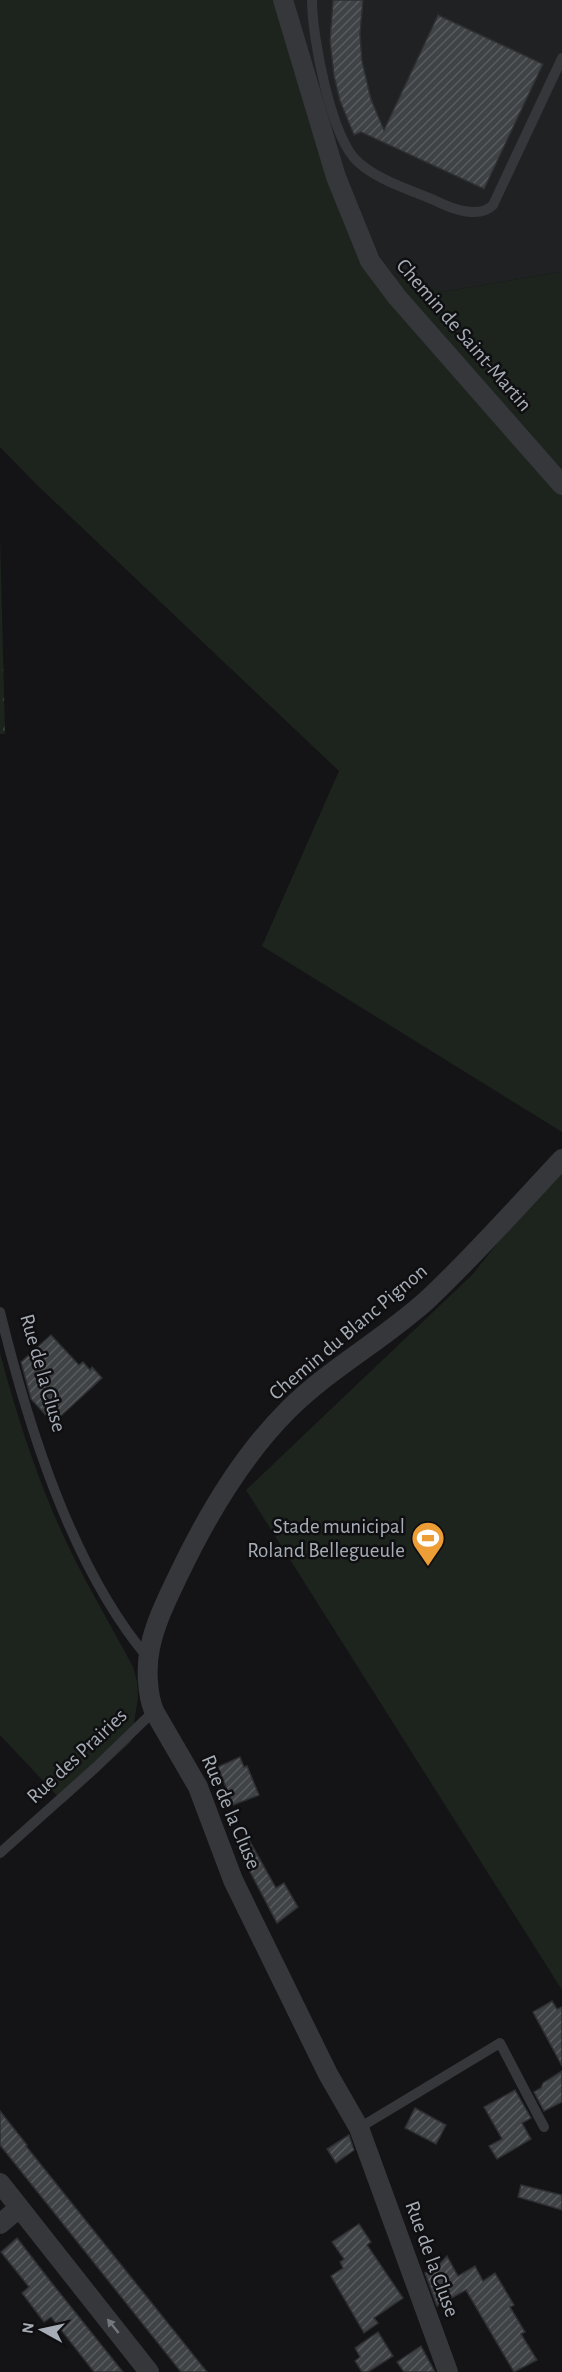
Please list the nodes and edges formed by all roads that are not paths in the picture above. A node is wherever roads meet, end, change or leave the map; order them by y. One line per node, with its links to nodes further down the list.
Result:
1 (283, 0): 4 (street, Chemin de Saint-Martin)
2 (312, 0): 3 (lane)
3 (562, 58)
4 (562, 485)
5 (562, 1159): 7 (street, Chemin du Blanc Pignon)
6 (0, 1312): 7 (lane, Rue de la Cluse)
7 (148, 1658): 8 (street, Rue de la Cluse)
8 (154, 1711): 9 (lane, Rue des Prairies); 11 (street, Rue de la Cluse)
9 (0, 1854)
10 (544, 2127): 11 (lane)
11 (358, 2128): 16 (street, Rue de la Cluse)
12 (0, 2183): 13 (street)
13 (19, 2208): 14 (street); 15 (street, one-way to 13)
14 (0, 2224)
15 (150, 2372)
16 (448, 2372)

